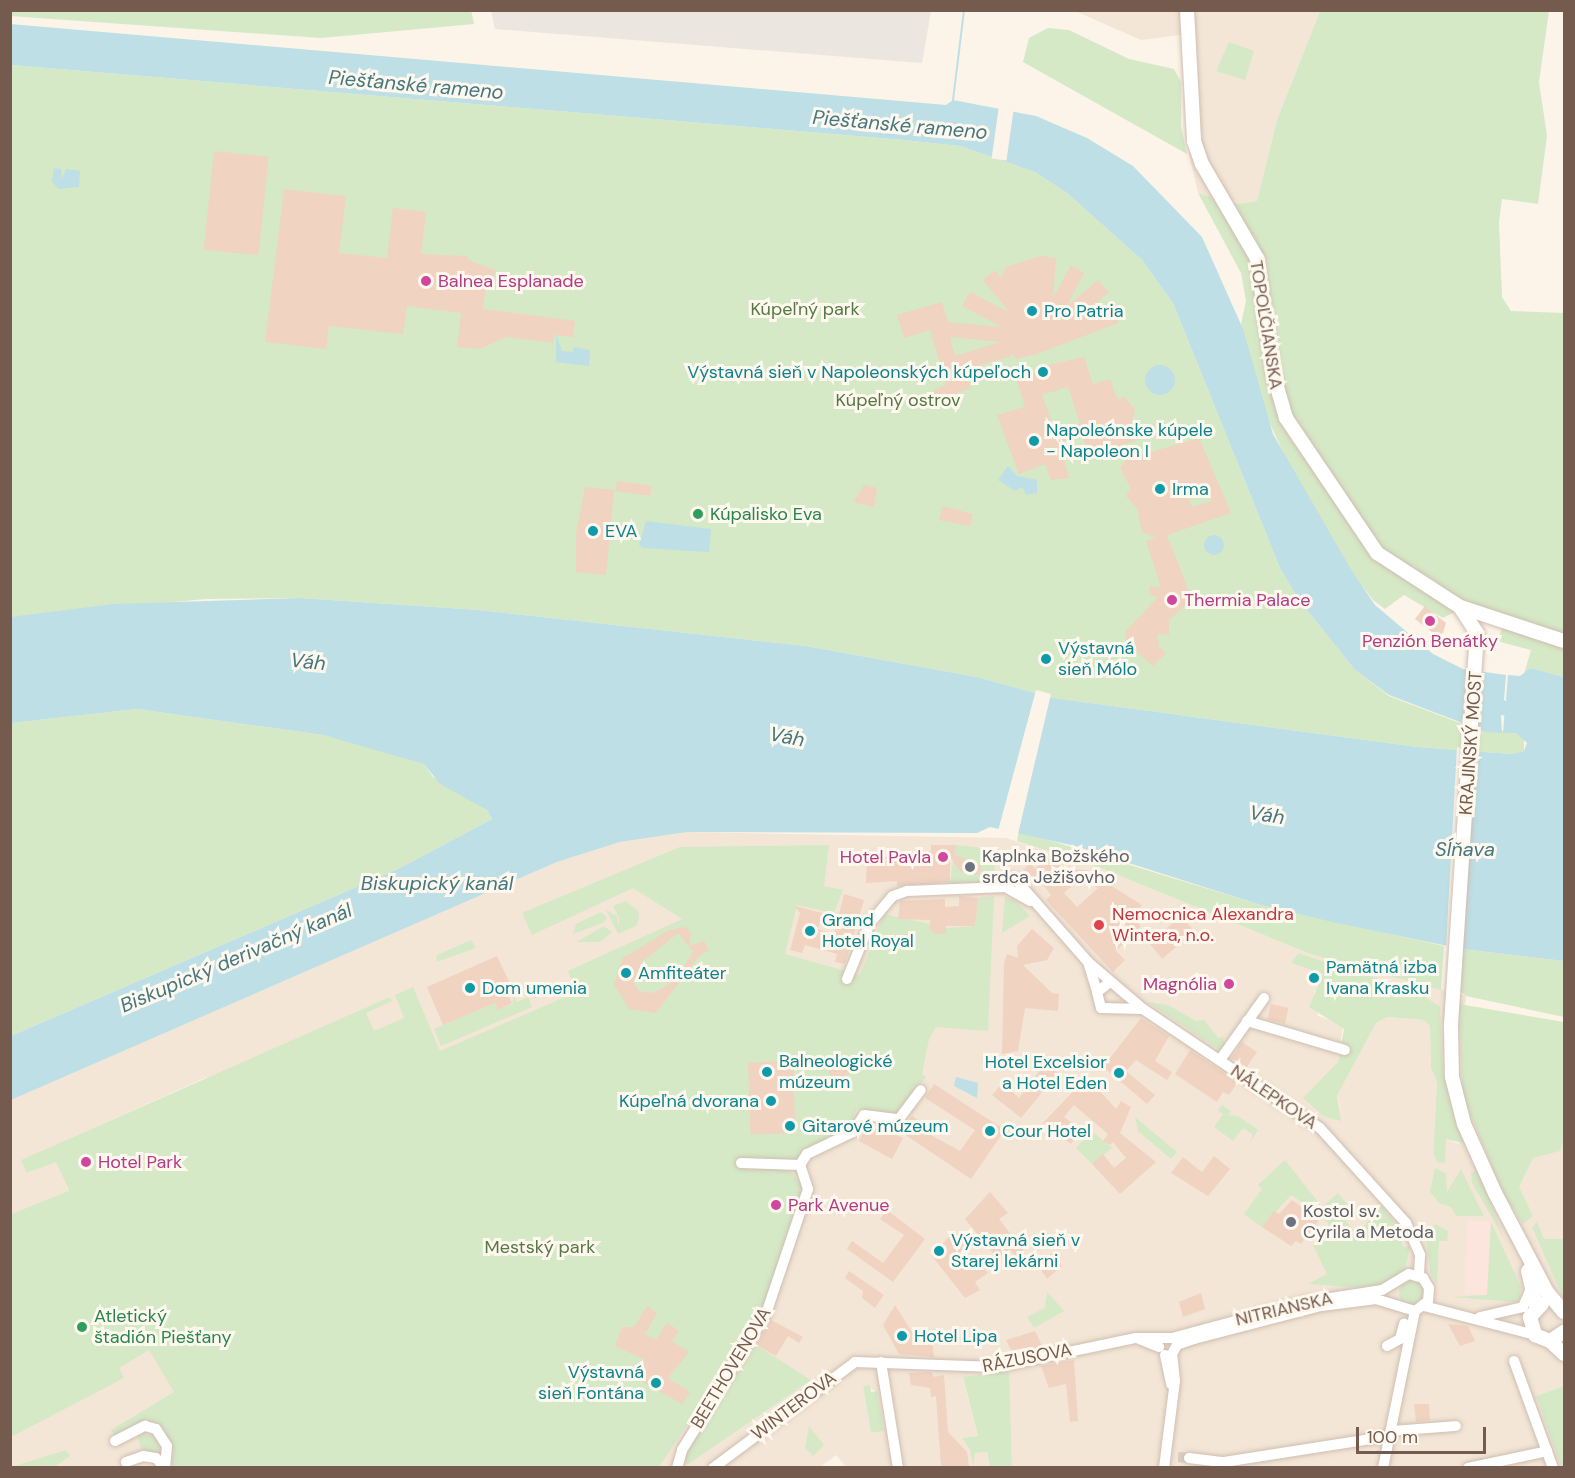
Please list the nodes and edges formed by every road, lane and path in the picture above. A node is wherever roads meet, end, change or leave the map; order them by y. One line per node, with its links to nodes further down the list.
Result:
1 (1187, 10): 3 (main road, TOPOĽČIANSKA)
2 (1195, 10): 3 (main road, TOPOĽČIANSKA)
3 (1191, 60): 4 (main road, TOPOĽČIANSKA)
4 (1460, 607): 5 (main road); 6 (main road, TOPOĽČIANSKA)
5 (1500, 623): 6 (main road); 7 (main road)
6 (1477, 633): 20 (main road, KRAJINSKÝ MOST)
7 (1564, 641)
8 (1088, 962): 9 (street); 10 (street, NÁLEPKOVA); 11 (street)
9 (847, 980)
10 (1110, 982): 11 (street); 13 (street, NÁLEPKOVA)
11 (1097, 992): 13 (street)
12 (1264, 998): 14 (street, NÁLEPKOVA)
13 (1140, 1007): 16 (street, NÁLEPKOVA)
14 (1247, 1021): 15 (street); 16 (street, NÁLEPKOVA)
15 (1345, 1050)
16 (1220, 1060): 21 (street, NÁLEPKOVA)
17 (921, 1089): 19 (street)
18 (741, 1163): 19 (street)
19 (800, 1165): 48 (street, BEETHOVENOVA)
20 (1505, 1213): 24 (main road); 28 (main road)
21 (1417, 1247): 22 (street); 23 (street, NÁLEPKOVA)
22 (1406, 1275): 23 (street); 25 (street, NITRIANSKA)
23 (1419, 1276): 26 (street)
24 (1532, 1282): 31 (main road); 32 (street)
25 (1395, 1283): 27 (street); 37 (street, NITRIANSKA)
26 (1430, 1296): 29 (street); 30 (street, NITRIANSKA)
27 (1399, 1306): 29 (street, NITRIANSKA); 35 (street); 37 (street, NITRIANSKA)
28 (1560, 1308): 31 (main road)
29 (1420, 1309): 30 (street, NITRIANSKA); 35 (street)
30 (1455, 1311): 32 (street, NITRIANSKA)
31 (1534, 1311): 32 (street, NITRIANSKA); 34 (main road)
32 (1479, 1317): 34 (street, NITRIANSKA)
33 (1564, 1333): 36 (main road)
34 (1535, 1335): 36 (main road)
35 (1408, 1340): 42 (street)
36 (1550, 1341): 38 (main road)
37 (1168, 1346): 40 (street, RÁZUSOVA); 45 (street)
38 (1564, 1354)
39 (1514, 1361): 44 (street)
40 (881, 1362): 49 (street, WINTEROVA); 50 (street)
41 (1456, 1426): 42 (street)
42 (1390, 1433): 45 (street); 52 (street)
43 (115, 1441): 47 (street)
44 (1547, 1451): 53 (street); 54 (street)
45 (1178, 1457): 51 (street)
46 (126, 1462): 47 (street)
47 (164, 1467)
48 (677, 1467)
49 (713, 1467)
50 (898, 1467)
51 (1164, 1467)
52 (1383, 1467)
53 (1468, 1467)
54 (1553, 1467)

